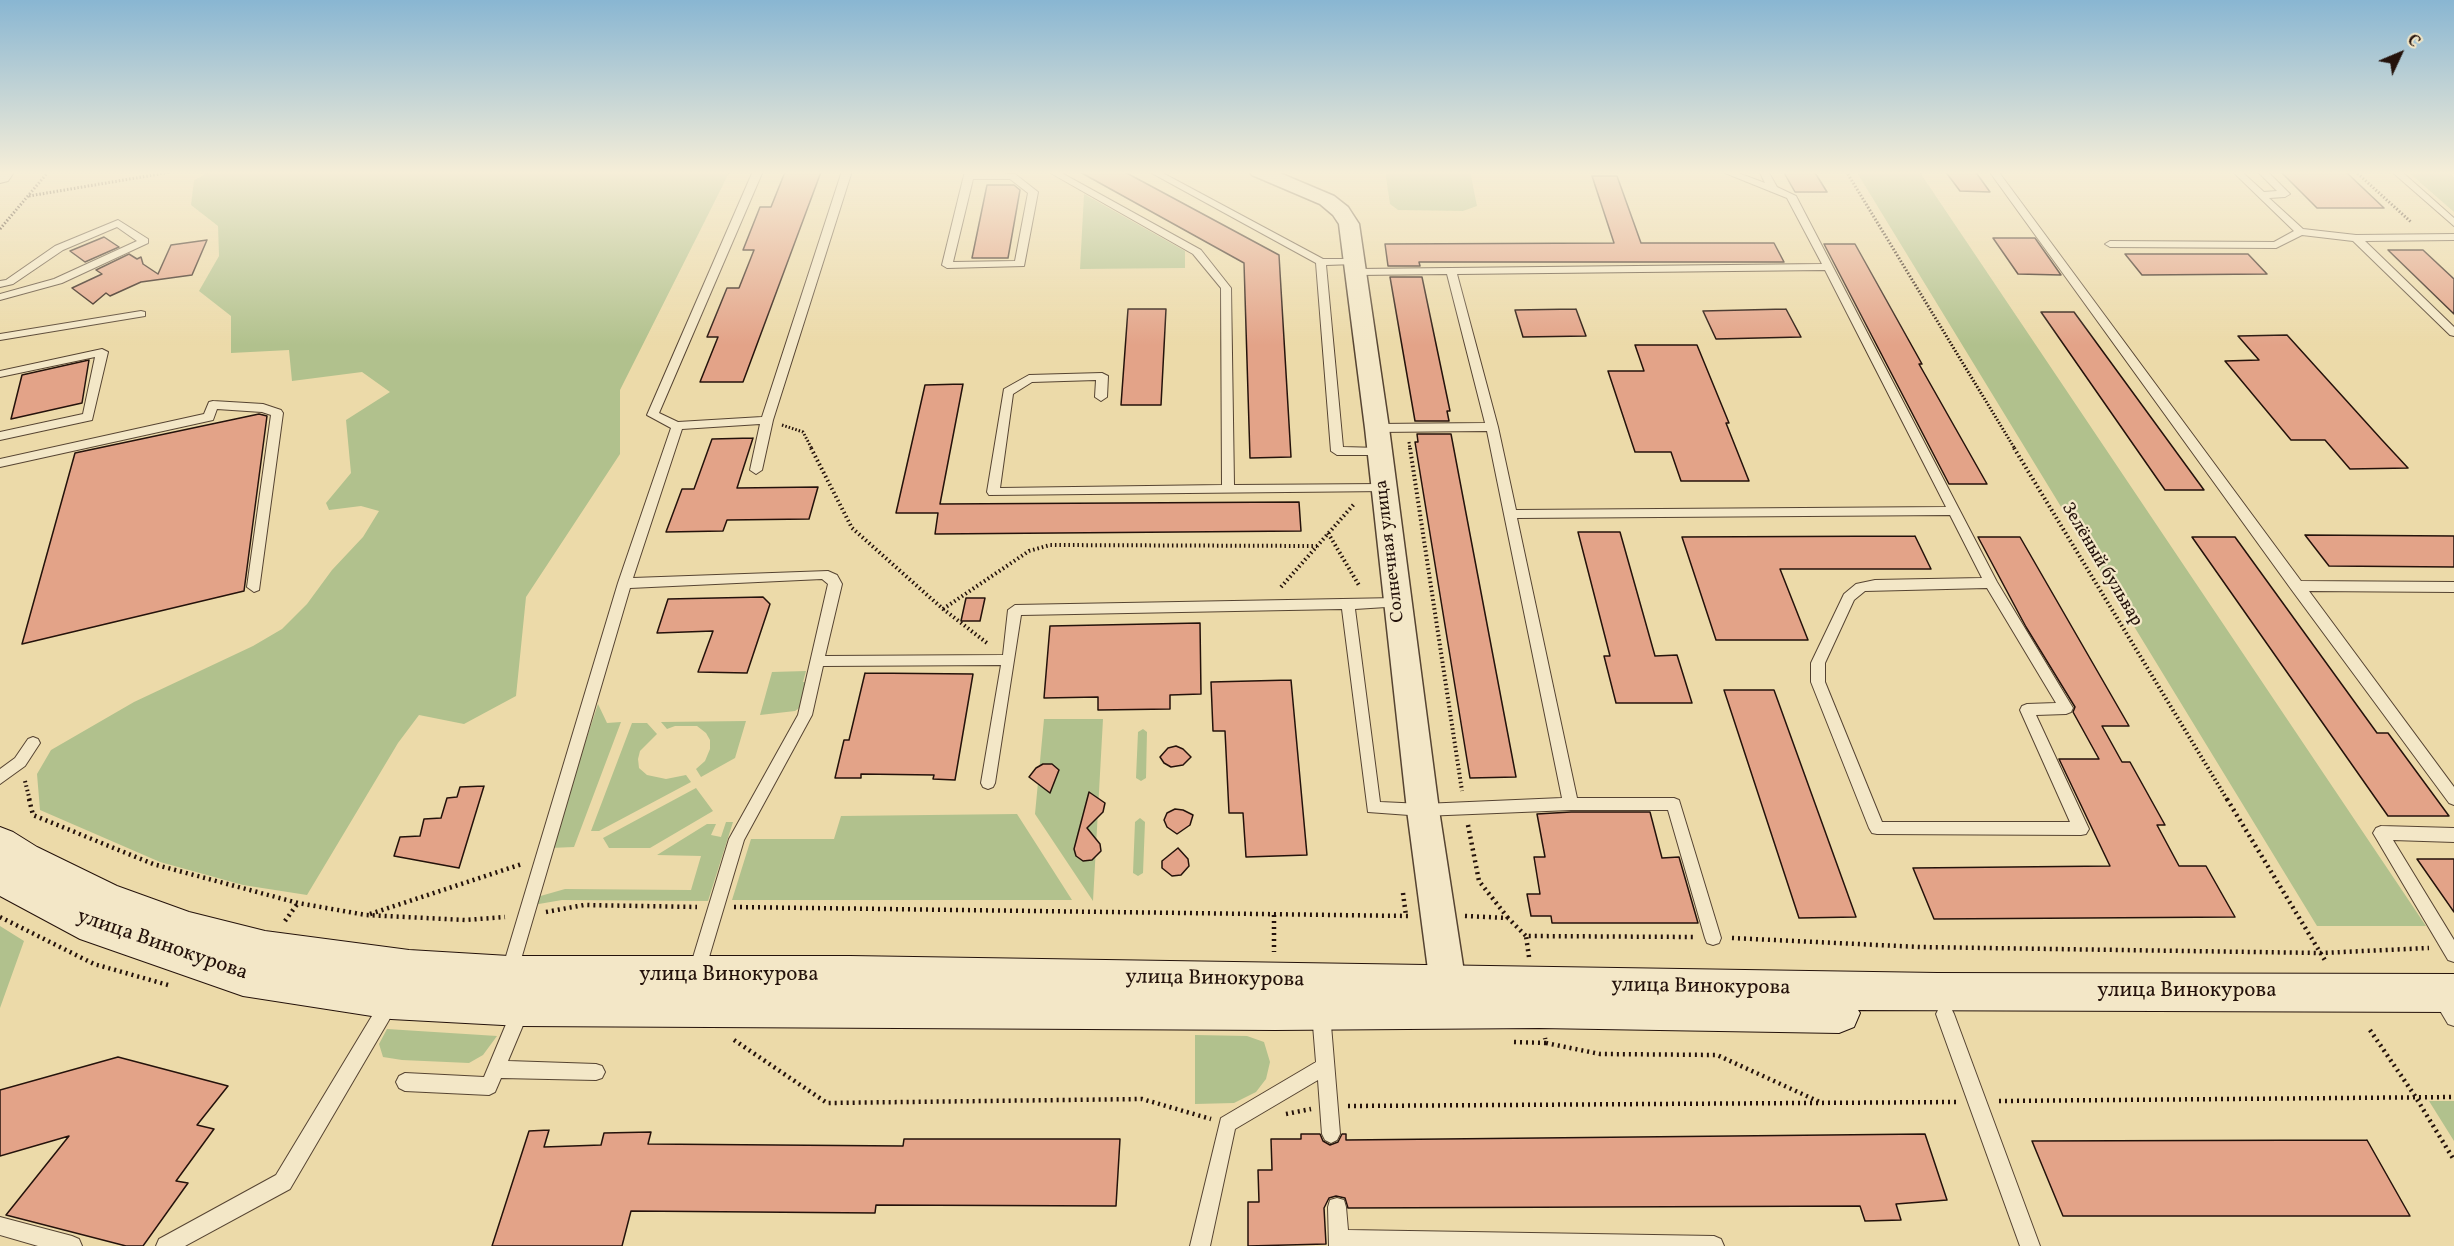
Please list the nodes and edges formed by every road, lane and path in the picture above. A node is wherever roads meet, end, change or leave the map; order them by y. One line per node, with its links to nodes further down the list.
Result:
1 (103, 229): 24 (lane)
2 (127, 229): 25 (lane)
3 (733, 229): 32 (lane)
4 (828, 229): 31 (lane)
5 (956, 229): 6 (lane)
6 (1026, 229)
7 (1156, 229): 40 (lane)
8 (1260, 229): 20 (lane)
9 (1350, 229): 21 (street, Солнечная улица)
10 (1809, 229): 22 (lane)
11 (1881, 229): 80 (path, Зелёный бульвар)
12 (2035, 229): 47 (lane)
13 (2297, 229): 15 (lane)
14 (2418, 229): 16 (path)
15 (2300, 232): 18 (lane); 19 (lane)
16 (2427, 237): 17 (lane); 18 (lane)
17 (2454, 237)
18 (2356, 238): 27 (lane)
19 (2109, 244)
20 (1321, 262): 21 (lane); 36 (lane)
21 (1356, 267): 23 (lane); 36 (street, Солнечная улица)
22 (1829, 267): 23 (lane); 41 (lane)
23 (1451, 272): 33 (lane)
24 (0, 284)
25 (0, 297)
26 (141, 314): 28 (lane)
27 (2454, 333)
28 (0, 337)
29 (0, 374): 35 (lane)
30 (1101, 397): 40 (lane)
31 (766, 420): 32 (lane); 38 (lane); 53 (path)
32 (677, 426): 45 (lane)
33 (1492, 427): 34 (lane); 42 (lane)
34 (1407, 428): 36 (lane); 62 (path)
35 (0, 436)
36 (1378, 440): 39 (street, Солнечная улица)
37 (0, 463): 48 (lane)
38 (756, 470)
39 (1375, 488): 40 (lane); 43 (path); 51 (street, Солнечная улица)
40 (1228, 490)
41 (1953, 511): 42 (lane); 46 (lane)
42 (1510, 514): 61 (lane)
43 (1328, 533): 44 (path); 51 (path)
44 (1317, 546): 52 (path); 53 (path)
45 (625, 583): 55 (lane); 66 (lane)
46 (1991, 583): 46 (lane)
47 (2296, 586): 49 (lane); 60 (lane)
48 (254, 587)
49 (2454, 587)
50 (1348, 603): 51 (lane); 52 (lane); 63 (lane)
51 (1383, 603): 63 (street, Солнечная улица)
52 (1266, 605): 54 (lane)
53 (943, 609): 54 (path)
54 (1009, 660): 55 (lane); 59 (lane)
55 (818, 661): 68 (lane)
56 (33, 743): 57 (lane)
57 (20, 762): 58 (lane); 69 (path)
58 (0, 778)
59 (988, 783)
60 (2454, 799)
61 (1571, 804): 62 (lane); 77 (lane)
62 (1465, 808): 63 (lane); 75 (path)
63 (1423, 810): 88 (street, Солнечная улица)
64 (2454, 835): 78 (lane)
65 (0, 843): 85 (main road, улица Винокурова)
66 (542, 858): 69 (path); 70 (lane)
67 (0, 878): 85 (main road, улица Винокурова)
68 (715, 907): 70 (path); 71 (path); 83 (lane)
69 (366, 915): 70 (path)
70 (527, 915): 86 (lane)
71 (1274, 915): 72 (path); 79 (path)
72 (1417, 915)
73 (1462, 916): 75 (path)
74 (0, 917): 84 (path)
75 (1508, 918): 76 (path)
76 (1526, 936): 77 (path); 82 (path)
77 (1713, 938): 80 (path)
78 (2452, 951): 80 (path)
79 (1274, 952)
80 (2321, 953): 81 (path, Зелёный бульвар)
81 (2327, 963)
82 (1531, 967)
83 (696, 976): 86 (main road, улица Винокурова); 87 (main road, улица Винокурова)
84 (170, 985)
85 (400, 985): 86 (main road, улица Винокурова); 111 (lane)
86 (521, 986): 87 (main road, улица Винокурова); 95 (lane)
87 (1321, 996): 88 (main road, улица Винокурова); 94 (lane)
88 (1449, 997): 89 (main road, улица Винокурова)
89 (1941, 1003): 90 (main road, улица Винокурова); 100 (lane)
90 (2450, 1006)
91 (2370, 1030): 98 (path)
92 (724, 1034): 104 (path)
93 (1546, 1043): 101 (path)
94 (1326, 1066): 102 (lane); 104 (lane)
95 (496, 1069): 96 (lane); 97 (lane)
96 (596, 1072)
97 (405, 1082)
98 (2415, 1096): 99 (path); 100 (path); 106 (path)
99 (2454, 1097)
100 (1977, 1101): 101 (path); 114 (lane)
101 (1825, 1104): 102 (path)
102 (1329, 1106): 103 (path); 105 (lane)
103 (1284, 1114)
104 (1227, 1124): 112 (lane)
105 (1331, 1134)
106 (2454, 1160)
107 (1337, 1207): 109 (lane)
108 (0, 1226): 110 (lane)
109 (1339, 1243): 113 (lane)
110 (72, 1246)
111 (166, 1246)
112 (1200, 1246)
113 (1714, 1246)
114 (2030, 1246)

